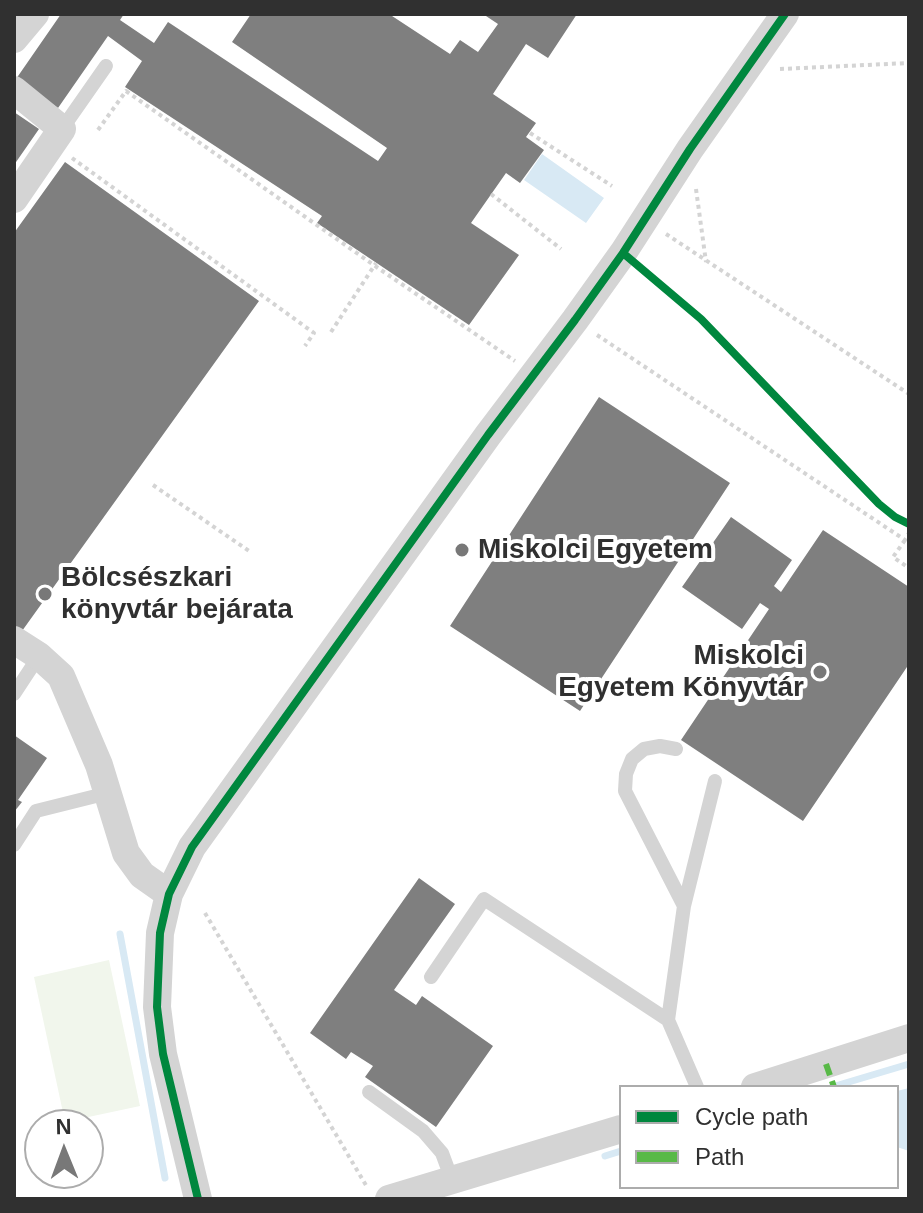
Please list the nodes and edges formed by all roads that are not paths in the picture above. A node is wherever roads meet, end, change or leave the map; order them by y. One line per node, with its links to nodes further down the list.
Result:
1 (35, 14): 3 (street)
2 (785, 14): 15 (street)
3 (14, 39)
4 (106, 66): 6 (lane)
5 (14, 90): 6 (street)
6 (70, 140): 7 (street)
7 (14, 199)
8 (14, 640): 9 (street)
9 (39, 656): 10 (lane); 13 (street)
10 (14, 694)
11 (676, 749): 16 (lane)
12 (715, 781): 16 (lane)
13 (108, 793): 14 (lane); 15 (street)
14 (14, 845)
15 (169, 894): 25 (street)
16 (684, 906): 18 (lane)
17 (431, 977): 18 (lane)
18 (668, 1020): 20 (lane)
19 (909, 1038): 21 (street)
20 (696, 1085)
21 (761, 1085)
22 (369, 1092): 24 (lane)
23 (619, 1130): 24 (street)
24 (452, 1180): 26 (street)
25 (198, 1199)
26 (389, 1199)

